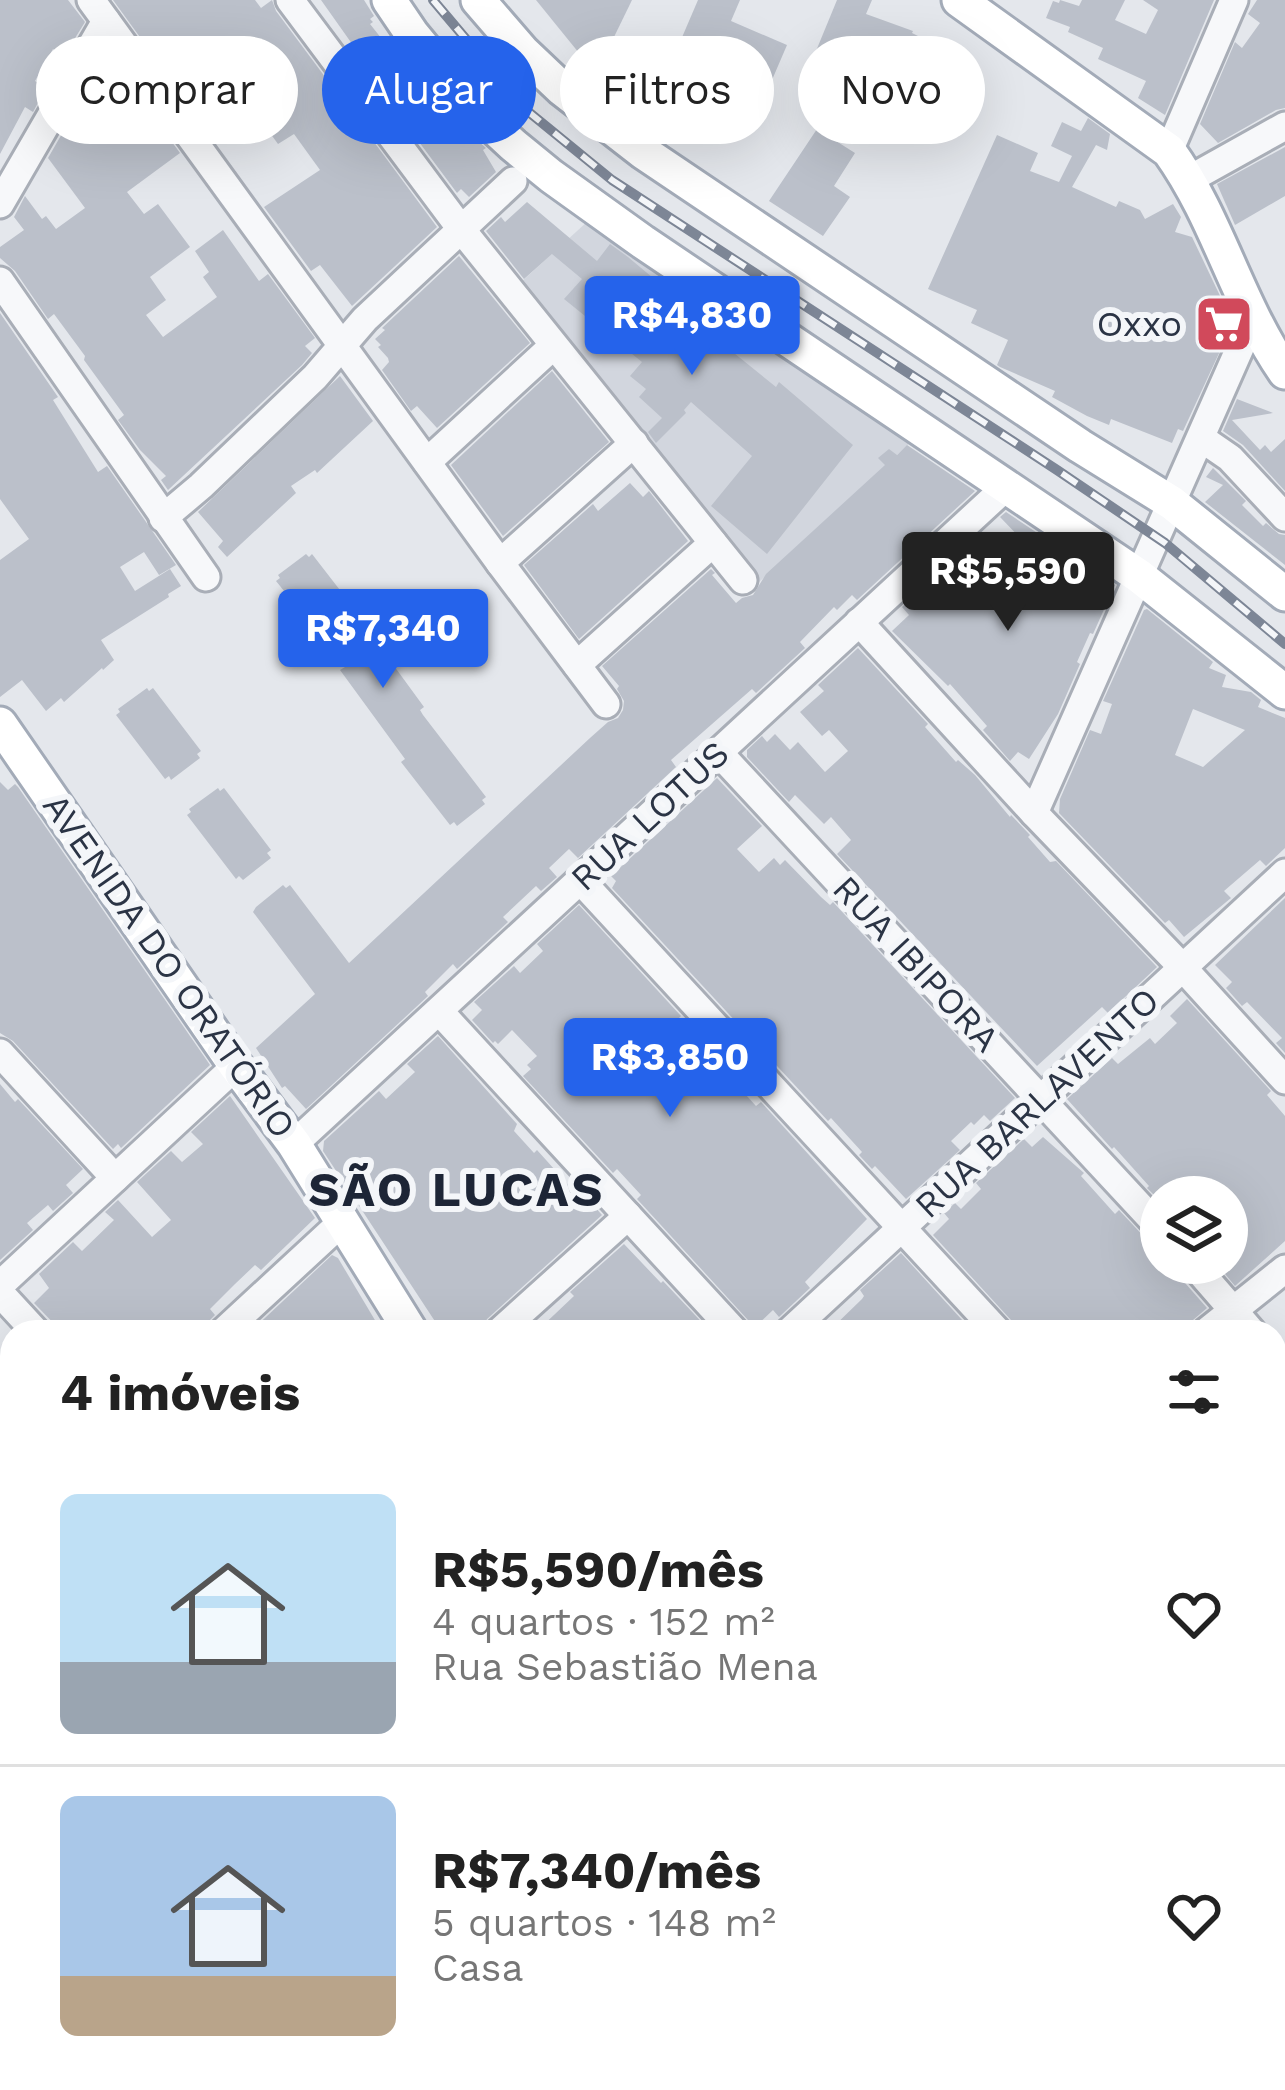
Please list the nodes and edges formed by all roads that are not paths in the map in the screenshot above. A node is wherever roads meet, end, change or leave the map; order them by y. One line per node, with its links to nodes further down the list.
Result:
1 (290, 0): 12 (street)
2 (389, 0): 21 (main road)
3 (478, 0): 22 (main road)
4 (959, 0): 8 (main road)
5 (1234, 0): 8 (street)
6 (99, 10): 11 (street); 16 (street)
7 (1285, 127): 9 (street)
8 (1169, 152): 9 (main road)
9 (1190, 179): 14 (main road)
10 (513, 181): 12 (street)
11 (0, 203)
12 (461, 229): 15 (street); 16 (street)
13 (0, 281): 23 (street)
14 (1255, 321): 17 (main road); 18 (street)
15 (553, 346): 19 (street); 20 (street)
16 (343, 347): 20 (street); 23 (street)
17 (1285, 372)
18 (1201, 438): 22 (street); 24 (street)
19 (634, 442): 25 (street); 26 (street)
20 (427, 462): 26 (street)
21 (1006, 487): 27 (main road); 31 (street, RUA LOTUS)
22 (1172, 503): 27 (street); 30 (main road)
23 (163, 518): 28 (street)
24 (1285, 518)
25 (713, 543): 29 (street); 32 (street)
26 (500, 563): 32 (street)
27 (1139, 576): 33 (main road); 37 (street)
28 (206, 577)
29 (743, 580)
30 (1285, 594)
31 (859, 622): 36 (street, RUA LOTUS); 37 (street)
32 (577, 665): 34 (street)
33 (1285, 692)
34 (606, 704)
35 (0, 724): 43 (main road, AVENIDA DO ORATÓRIO)
36 (719, 753): 39 (street, RUA LOTUS); 45 (street, RUA IBIPORA)
37 (1034, 813): 40 (street)
38 (1285, 873): 40 (street, RUA BARLAVENTO)
39 (580, 881): 41 (street, RUA LOTUS); 51 (street)
40 (1183, 968): 44 (street); 45 (street, RUA BARLAVENTO)
41 (439, 1011): 46 (street, RUA LOTUS); 49 (street)
42 (0, 1053): 47 (street)
43 (236, 1066): 46 (main road, AVENIDA DO ORATÓRIO); 47 (street)
44 (1285, 1080)
45 (1042, 1100): 48 (street, RUA IBIPORA); 51 (street, RUA BARLAVENTO)
46 (293, 1144): 50 (main road, AVENIDA DO ORATÓRIO)
47 (116, 1178): 54 (street)
48 (1140, 1206)
49 (628, 1216): 58 (street); 59 (street)
50 (342, 1222): 56 (street); 57 (main road, AVENIDA DO ORATÓRIO)
51 (902, 1228): 60 (street, RUA BARLAVENTO); 61 (street)
52 (1285, 1269): 63 (street)
53 (1210, 1284): 62 (street)
54 (0, 1289): 55 (street)
55 (26, 1320)
56 (236, 1320)
57 (403, 1320)
58 (512, 1320)
59 (725, 1320)
60 (802, 1320)
61 (987, 1320)
62 (1242, 1320)
63 (1244, 1320)

